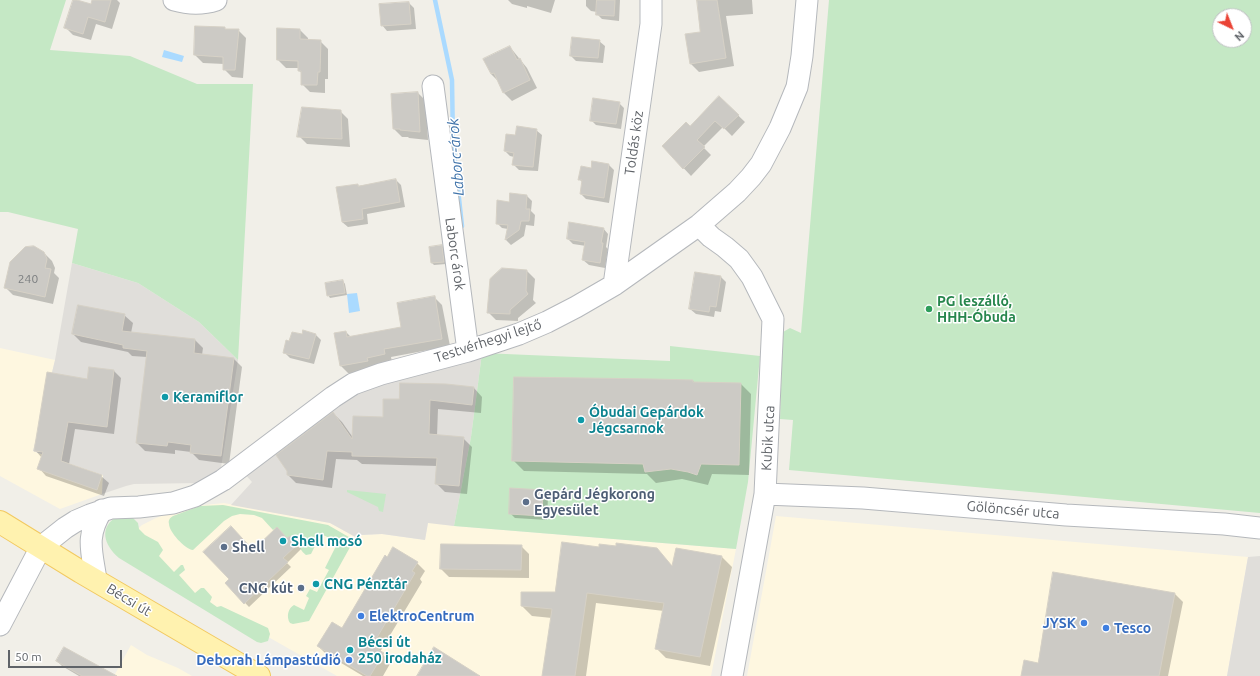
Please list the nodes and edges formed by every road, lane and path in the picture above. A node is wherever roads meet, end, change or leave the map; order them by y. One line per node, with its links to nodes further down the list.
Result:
1 (174, 0): 2 (street)
2 (216, 0)
3 (651, 0): 7 (street, Toldás köz)
4 (807, 0): 6 (street, Testvérhegyi lejtő)
5 (433, 86): 8 (street, Laborc árok)
6 (698, 225): 7 (street, Testvérhegyi lejtő); 9 (street, Kubik utca)
7 (614, 285): 8 (street, Testvérhegyi lejtő)
8 (468, 351): 10 (street, Testvérhegyi lejtő)
9 (765, 494): 12 (street, Gölöncsér utca); 17 (street, Kubik utca)
10 (102, 510): 13 (street, Testvérhegyi lejtő); 14 (street)
11 (0, 522): 13 (main road, Bécsi út)
12 (1260, 528)
13 (41, 547): 14 (main road, Bécsi út); 15 (street)
14 (96, 580): 16 (main road, Bécsi út)
15 (0, 625)
16 (259, 676)
17 (732, 676)

